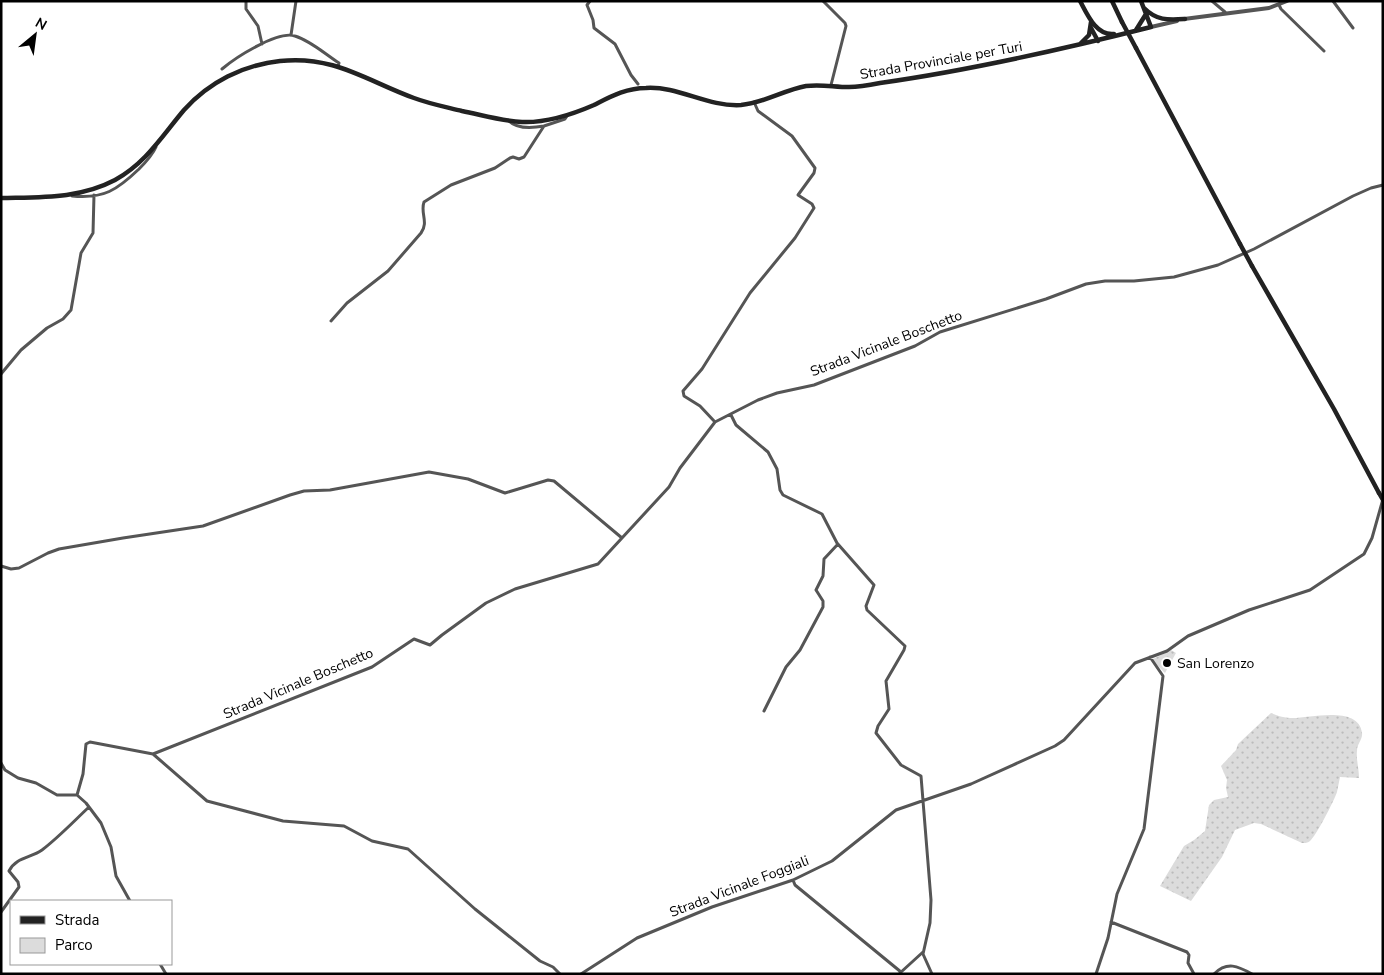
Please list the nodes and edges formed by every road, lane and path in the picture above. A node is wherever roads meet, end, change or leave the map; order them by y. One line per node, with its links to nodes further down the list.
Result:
1 (246, 1): 21 (street)
2 (296, 1): 19 (street)
3 (590, 1): 26 (street)
4 (823, 1): 27 (street)
5 (1080, 1): 16 (main road)
6 (1112, 1): 41 (main road, bridge)
7 (1141, 1): 13 (main road)
8 (1212, 1): 12 (street)
9 (1287, 1): 11 (street, Strada Provinciale per Turi)
10 (1333, 1): 17 (street)
11 (1279, 5): 12 (street, Strada Provinciale per Turi); 23 (street)
12 (1225, 12): 14 (street, Strada Provinciale per Turi)
13 (1148, 14): 14 (main road); 15 (main road); 18 (main road)
14 (1185, 18): 15 (street, Strada Provinciale per Turi)
15 (1151, 27): 18 (main road, Strada Provinciale per Turi)
16 (1094, 28): 18 (main road); 20 (main road); 22 (main road)
17 (1353, 28)
18 (1132, 32): 20 (main road, Strada Provinciale per Turi)
19 (291, 35): 21 (street); 24 (street)
20 (1098, 41): 22 (main road, Strada Provinciale per Turi)
21 (262, 44): 25 (street)
22 (1076, 46): 27 (main road, Strada Provinciale per Turi)
23 (1324, 51)
24 (338, 66): 30 (main road, Strada Provinciale per Turi); 32 (main road, Strada Provinciale per Turi)
25 (222, 69)
26 (638, 84)
27 (831, 85): 28 (main road, Strada Provinciale per Turi)
28 (754, 102): 29 (main road, Strada Provinciale per Turi); 40 (street)
29 (567, 116): 30 (main road, Strada Provinciale per Turi); 31 (street)
30 (508, 120): 31 (street)
31 (544, 126): 37 (street)
32 (156, 147): 34 (main road, Strada Provinciale per Turi); 35 (street)
33 (1383, 185): 39 (street, Strada Vicinale Boschetto)
34 (69, 195): 35 (street); 36 (main road, Strada Provinciale per Turi)
35 (94, 196): 38 (street)
36 (1, 198)
37 (331, 321)
38 (1, 374)
39 (731, 415): 40 (street, Strada Vicinale Boschetto); 43 (street)
40 (715, 422): 42 (street, Strada Vicinale Boschetto)
41 (1382, 501): 45 (street, Strada Vicinale Foggiali)
42 (622, 538): 44 (street); 47 (street, Strada Vicinale Boschetto)
43 (838, 544): 46 (street); 50 (street)
44 (1, 566)
45 (1150, 657): 50 (street, Strada Vicinale Foggiali); 55 (street)
46 (764, 711)
47 (153, 754): 49 (street); 58 (street)
48 (1, 763): 49 (street)
49 (77, 795): 51 (street)
50 (924, 800): 52 (street, Strada Vicinale Foggiali); 56 (street)
51 (90, 807): 53 (street); 54 (street)
52 (793, 880): 57 (street); 59 (street, Strada Vicinale Foggiali)
53 (129, 900)
54 (1, 912)
55 (1111, 922): 61 (street); 62 (street)
56 (923, 952): 57 (street); 60 (street)
57 (900, 973)
58 (560, 974)
59 (582, 974)
60 (932, 974)
61 (1096, 974)
62 (1194, 974)
63 (1214, 974): 64 (street)
64 (1252, 974)

